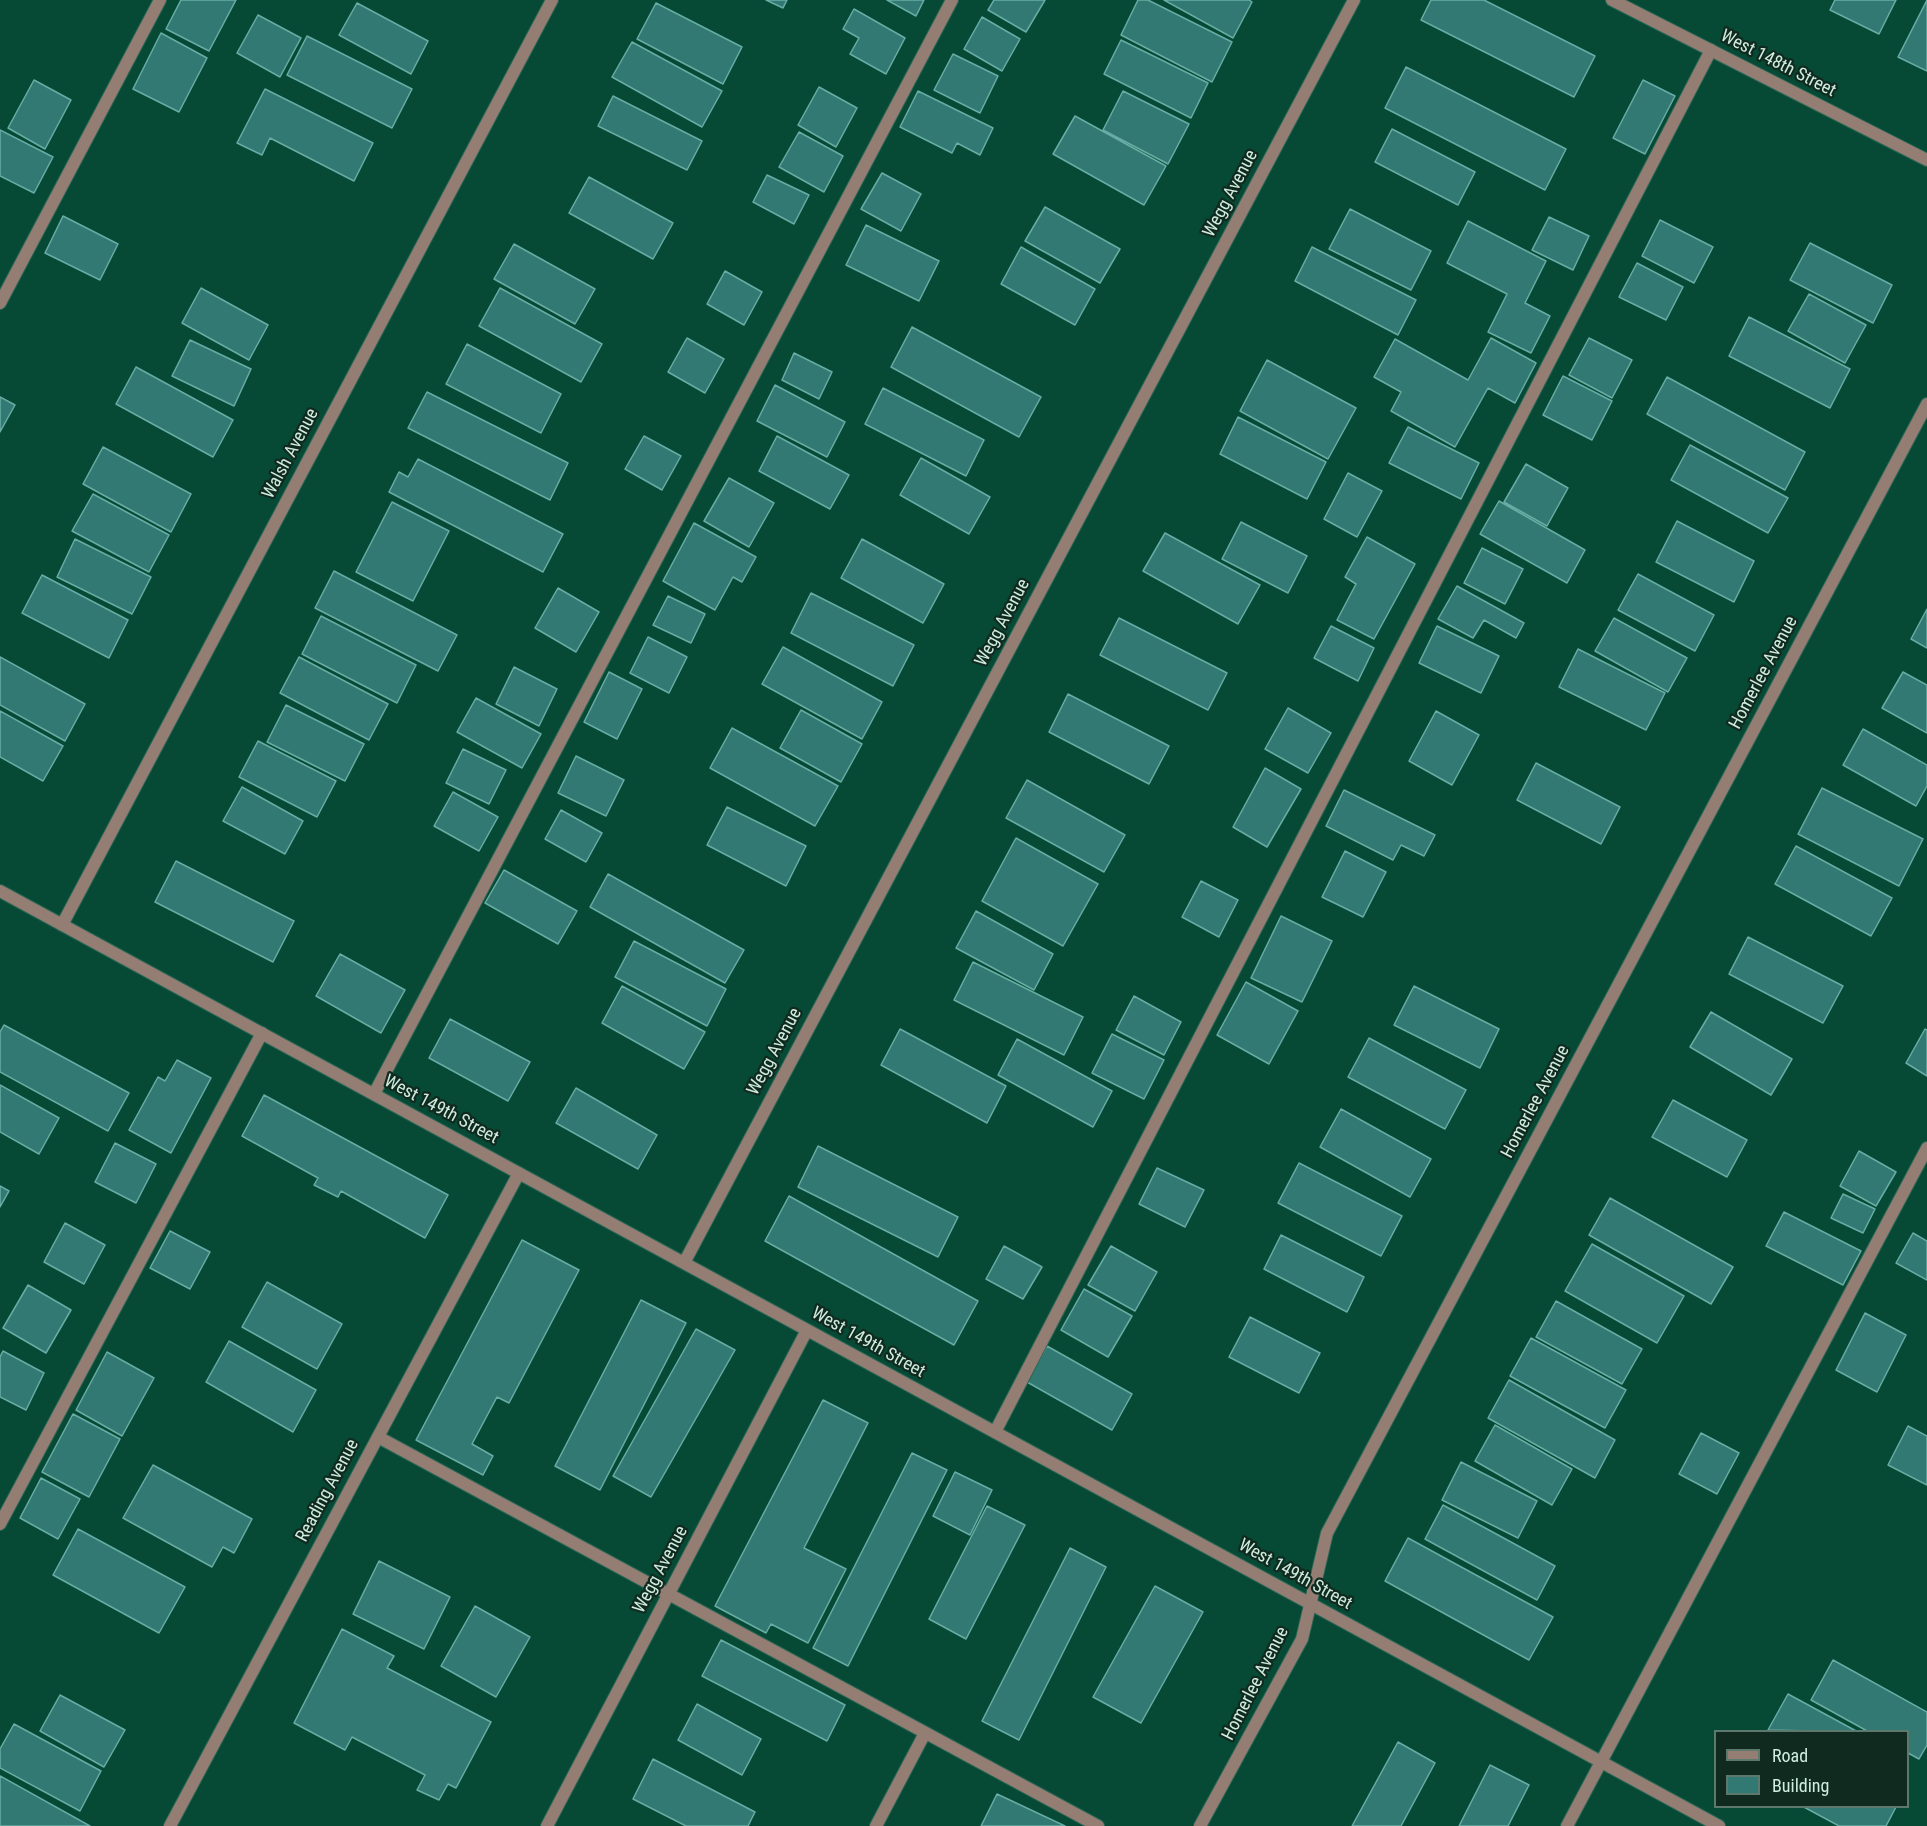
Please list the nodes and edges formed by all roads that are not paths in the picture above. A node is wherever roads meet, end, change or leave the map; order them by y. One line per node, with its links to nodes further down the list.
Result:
1 (160, 0): 8 (street)
2 (552, 0): 11 (street, Walsh Avenue)
3 (952, 0): 13 (street)
4 (1354, 0): 16 (street, Wegg Avenue)
5 (1612, 0): 6 (street, West 148th Street)
6 (1711, 50): 7 (street, West 148th Street); 18 (street)
7 (1927, 160)
8 (0, 303)
9 (1927, 404): 22 (street, Homerlee Avenue)
10 (0, 891): 11 (street, West 149th Street)
11 (62, 925): 12 (street, West 149th Street)
12 (262, 1033): 13 (street, West 149th Street); 20 (street)
13 (374, 1094): 15 (street, West 149th Street)
14 (1927, 1148): 24 (street)
15 (519, 1173): 16 (street, West 149th Street); 19 (street, Reading Avenue)
16 (684, 1263): 17 (street, West 149th Street)
17 (807, 1330): 18 (street, West 149th Street); 21 (street, Wegg Avenue)
18 (995, 1432): 22 (street, West 149th Street)
19 (378, 1437): 21 (street); 25 (street, Reading Avenue)
20 (0, 1524)
21 (668, 1595): 23 (street); 26 (street, Wegg Avenue)
22 (1310, 1604): 24 (street, West 149th Street); 29 (street, Homerlee Avenue)
23 (925, 1733): 27 (street); 28 (street)
24 (1600, 1761): 30 (street); 31 (street, West 149th Street)
25 (170, 1826)
26 (547, 1826)
27 (876, 1826)
28 (1098, 1826)
29 (1200, 1826)
30 (1567, 1826)
31 (1719, 1826)

